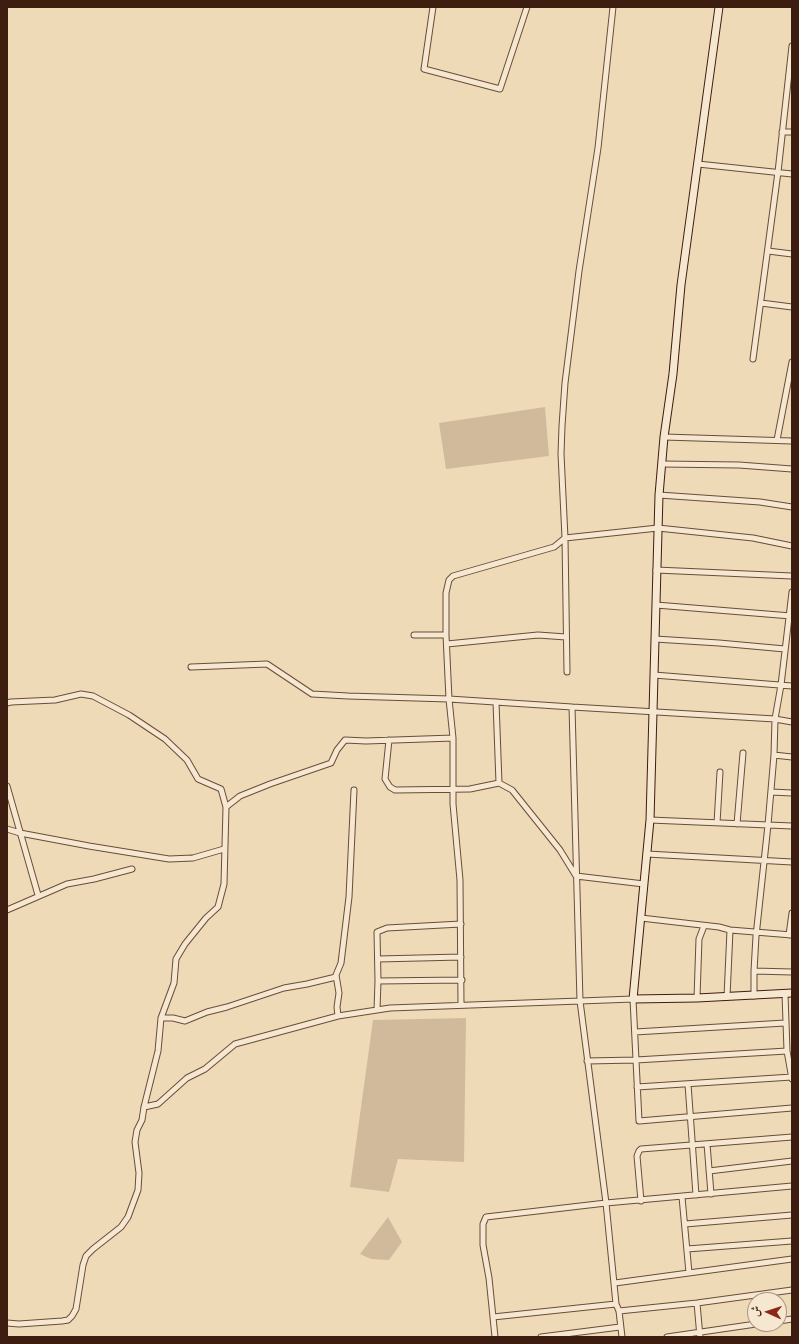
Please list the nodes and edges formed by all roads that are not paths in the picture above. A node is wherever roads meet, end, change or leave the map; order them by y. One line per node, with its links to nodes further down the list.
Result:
1 (433, 7): 2 (street)
2 (527, 7)
3 (613, 7): 25 (street)
4 (719, 7): 8 (street)
5 (792, 46): 6 (street)
6 (782, 132): 7 (street); 9 (street)
7 (792, 132)
8 (698, 164): 9 (street); 17 (street)
9 (778, 172): 10 (street); 11 (street)
10 (792, 174)
11 (768, 251): 12 (street); 13 (street)
12 (792, 254)
13 (761, 303): 14 (street); 15 (street)
14 (792, 307)
15 (753, 360)
16 (792, 362): 18 (street)
17 (664, 437): 18 (street); 20 (street)
18 (777, 440): 19 (street)
19 (792, 441)
20 (662, 464): 21 (street); 22 (street)
21 (792, 469)
22 (659, 495): 23 (street); 24 (street)
23 (792, 507)
24 (658, 528): 25 (street); 26 (street); 27 (street)
25 (565, 538): 33 (street); 34 (street)
26 (792, 546)
27 (656, 570): 28 (street); 30 (street)
28 (792, 576)
29 (792, 592): 31 (street)
30 (656, 605): 31 (street); 35 (street)
31 (791, 616): 37 (street)
32 (414, 635): 33 (street)
33 (446, 635): 36 (street)
34 (566, 637): 36 (street); 39 (street)
35 (655, 639): 37 (street); 40 (street)
36 (447, 644): 43 (street)
37 (785, 649): 41 (street)
38 (191, 667): 43 (street)
39 (567, 672)
40 (654, 675): 41 (street); 47 (street)
41 (781, 684): 42 (street); 48 (street)
42 (792, 686)
43 (449, 699): 44 (street); 50 (street)
44 (496, 702): 46 (street); 56 (street)
45 (7, 703): 62 (street)
46 (572, 707): 47 (street); 75 (street)
47 (653, 712): 48 (street); 63 (street)
48 (775, 719): 49 (street); 53 (street)
49 (792, 722)
50 (453, 738): 51 (street); 58 (street)
51 (389, 740): 58 (street); 62 (street)
52 (743, 753): 65 (street)
53 (774, 755): 54 (street); 60 (street)
54 (792, 757)
55 (720, 772): 64 (street)
56 (499, 783): 58 (street); 75 (street)
57 (7, 786): 69 (street)
58 (453, 789): 81 (street)
59 (354, 790): 90 (street)
60 (771, 792): 61 (street); 66 (street)
61 (792, 793)
62 (226, 807): 70 (street)
63 (650, 820): 64 (street); 71 (street)
64 (717, 823): 65 (street)
65 (737, 824): 66 (street)
66 (768, 825): 67 (street); 72 (street)
67 (792, 826)
68 (7, 829): 69 (street)
69 (20, 833): 70 (street); 77 (street)
70 (224, 850): 102 (street)
71 (647, 854): 72 (street); 76 (street)
72 (765, 860): 73 (street); 84 (street)
73 (792, 862)
74 (132, 869): 77 (street)
75 (576, 876): 76 (street); 98 (street)
76 (644, 884): 80 (street)
77 (38, 895): 78 (street)
78 (7, 910)
79 (792, 913): 85 (street)
80 (641, 918): 82 (street); 97 (street)
81 (460, 924): 86 (street); 87 (street)
82 (704, 926): 83 (street); 96 (street)
83 (730, 930): 84 (street); 94 (street)
84 (757, 932): 85 (street); 88 (street)
85 (791, 935)
86 (461, 957): 87 (street); 91 (street)
87 (378, 959): 92 (street)
88 (754, 970): 89 (street); 95 (street)
89 (792, 972)
90 (336, 977): 101 (street); 102 (street)
91 (462, 980): 92 (street); 99 (street)
92 (378, 982): 100 (street)
93 (788, 994): 95 (street); 103 (street)
94 (727, 996): 95 (street); 96 (street)
95 (754, 996)
96 (697, 998): 97 (street)
97 (633, 999): 98 (street); 104 (street)
98 (580, 1001): 99 (street); 107 (street)
99 (461, 1005): 100 (street)
100 (377, 1010): 101 (street)
101 (338, 1016): 111 (street)
102 (161, 1018): 111 (street)
103 (785, 1023): 104 (street); 105 (street)
104 (635, 1032): 106 (street)
105 (789, 1048): 106 (street); 108 (street)
106 (636, 1060): 107 (street); 110 (street)
107 (587, 1061): 124 (street)
108 (792, 1078): 109 (street)
109 (688, 1084): 110 (street); 113 (street)
110 (637, 1087): 113 (street)
111 (144, 1107): 137 (street)
112 (792, 1108): 113 (street)
113 (690, 1118): 116 (street)
114 (792, 1137): 115 (street)
115 (707, 1144): 116 (street); 118 (street)
116 (692, 1146): 121 (street); 123 (street)
117 (792, 1161): 118 (street)
118 (709, 1171): 120 (street)
119 (792, 1186): 120 (street)
120 (711, 1194): 121 (street)
121 (696, 1196): 122 (street)
122 (682, 1197): 123 (street); 126 (street)
123 (641, 1201): 124 (street)
124 (606, 1203): 131 (street); 136 (street)
125 (792, 1215): 126 (street)
126 (685, 1224): 128 (street)
127 (792, 1240): 128 (street)
128 (687, 1249): 130 (street)
129 (792, 1259): 130 (street)
130 (689, 1273): 131 (street)
131 (615, 1283): 134 (street)
132 (792, 1290): 133 (street)
133 (697, 1302): 135 (street); 140 (street)
134 (616, 1304): 135 (street); 136 (street)
135 (619, 1311): 139 (street)
136 (493, 1317): 141 (street)
137 (7, 1323)
138 (747, 1326): 140 (street)
139 (620, 1327): 142 (street); 143 (street)
140 (700, 1335): 144 (street)
141 (495, 1337)
142 (541, 1337)
143 (622, 1337)
144 (667, 1337)

